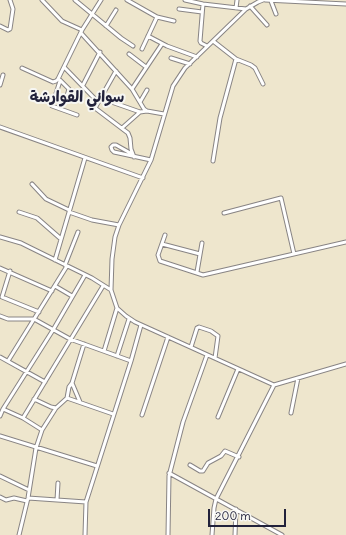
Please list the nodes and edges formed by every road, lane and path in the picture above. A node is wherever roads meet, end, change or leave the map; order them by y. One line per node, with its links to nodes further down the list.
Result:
1 (10, 0): 23 (street)
2 (42, 0): 25 (street)
3 (75, 0): 19 (street)
4 (101, 0): 19 (street)
5 (128, 0): 20 (street)
6 (185, 0): 10 (street)
7 (237, 0): 13 (street)
8 (264, 0): 9 (street); 12 (street)
9 (271, 1): 11 (street); 18 (street)
10 (203, 4): 13 (street); 17 (street)
11 (346, 4)
12 (250, 6): 15 (street); 22 (street)
13 (236, 8): 15 (street)
14 (179, 9): 17 (street)
15 (246, 9): 27 (street)
16 (116, 10): 24 (street)
17 (202, 12): 30 (street)
18 (276, 14)
19 (92, 15): 24 (street); 25 (street)
20 (158, 17): 21 (street); 26 (street)
21 (174, 21)
22 (267, 25)
23 (0, 26)
24 (106, 26): 29 (street)
25 (82, 32): 32 (street); 38 (street)
26 (148, 36): 28 (street); 31 (street)
27 (213, 41): 30 (street); 36 (street)
28 (162, 44): 34 (street); 39 (street)
29 (133, 46)
30 (207, 46): 34 (street)
31 (142, 49)
32 (100, 52): 41 (street); 46 (street)
33 (129, 54): 39 (street)
34 (196, 57): 37 (street)
35 (171, 58): 37 (street)
36 (236, 59): 45 (street); 62 (street)
37 (190, 64): 55 (street)
38 (64, 67): 43 (street); 46 (street)
39 (146, 67): 47 (street)
40 (22, 68): 43 (street)
41 (116, 71): 47 (street); 50 (street)
42 (3, 75): 44 (street)
43 (59, 80): 49 (street); 56 (street)
44 (0, 84)
45 (263, 84)
46 (83, 86): 51 (street)
47 (132, 89): 52 (street)
48 (147, 90): 52 (street)
49 (67, 96)
50 (100, 98): 51 (street); 54 (street)
51 (98, 102): 58 (street)
52 (140, 102): 53 (street)
53 (147, 111): 54 (street); 55 (street)
54 (140, 112): 58 (street)
55 (164, 114): 61 (street)
56 (77, 115)
57 (0, 127): 60 (street)
58 (122, 128): 59 (street)
59 (133, 155): 59 (street); 61 (street)
60 (85, 158): 63 (street); 65 (street)
61 (151, 160): 63 (street)
62 (214, 160)
63 (143, 178): 68 (street)
64 (32, 184): 65 (street)
65 (69, 211): 68 (street); 72 (street)
66 (19, 212): 72 (street)
67 (224, 212): 77 (street)
68 (119, 225): 86 (street)
69 (78, 232): 79 (street)
70 (166, 235): 75 (street)
71 (0, 237): 78 (street)
72 (61, 239): 78 (street)
73 (346, 242): 77 (street)
74 (202, 243): 76 (street)
75 (162, 244): 76 (street); 82 (street)
76 (200, 254): 82 (street)
77 (294, 254): 82 (street)
78 (55, 260): 79 (street)
79 (66, 266): 83 (street); 84 (street)
80 (0, 268): 81 (street)
81 (10, 271): 87 (street); 90 (street)
82 (197, 272)
83 (85, 275): 85 (street); 95 (street)
84 (55, 286): 87 (street); 88 (street)
85 (103, 286): 86 (street); 97 (street)
86 (111, 290): 89 (street)
87 (52, 292): 90 (street)
88 (72, 296)
89 (117, 308): 92 (street); 100 (street)
90 (39, 312): 93 (street)
91 (0, 316): 93 (street)
92 (129, 318): 94 (street); 102 (street)
93 (34, 319): 95 (street); 105 (street)
94 (141, 325): 96 (street); 106 (street)
95 (53, 330): 97 (street); 109 (street)
96 (168, 337): 99 (street); 121 (street)
97 (70, 339): 98 (street); 111 (street)
98 (84, 344): 100 (street); 112 (street)
99 (191, 348): 101 (street); 104 (street)
100 (104, 351): 102 (street)
101 (206, 355): 104 (street); 131 (street)
102 (117, 356): 106 (street)
103 (0, 357): 105 (street)
104 (215, 358): 108 (street)
105 (8, 361): 109 (street)
106 (131, 361): 120 (street)
107 (346, 364): 110 (street)
108 (238, 369): 113 (street); 123 (street)
109 (26, 371): 111 (street); 118 (street)
110 (298, 378): 113 (street); 119 (street)
111 (45, 382): 115 (street)
112 (72, 383): 114 (street); 116 (street)
113 (274, 385): 128 (street)
114 (67, 398): 116 (street); 117 (street)
115 (34, 399): 117 (street); 124 (street)
116 (80, 402): 120 (street)
117 (56, 408): 125 (street)
118 (3, 409): 122 (street); 124 (street)
119 (291, 413)
120 (113, 414): 130 (street)
121 (142, 415)
122 (0, 416)
123 (218, 417)
124 (23, 418): 125 (street)
125 (42, 430): 127 (street)
126 (0, 436): 127 (street)
127 (36, 448): 130 (street); 134 (street)
128 (239, 457): 129 (street); 136 (street)
129 (190, 465)
130 (97, 466): 139 (street)
131 (169, 473): 136 (street); 143 (street)
132 (0, 476): 134 (street)
133 (58, 483): 138 (street)
134 (29, 490): 137 (street)
135 (0, 497): 137 (street)
136 (216, 499): 140 (street); 144 (street)
137 (28, 500): 138 (street); 141 (street)
138 (57, 500): 139 (street)
139 (86, 502): 142 (street)
140 (236, 509): 145 (street); 146 (street)
141 (19, 535)
142 (85, 535)
143 (168, 535)
144 (212, 535)
145 (235, 535)
146 (282, 535)

